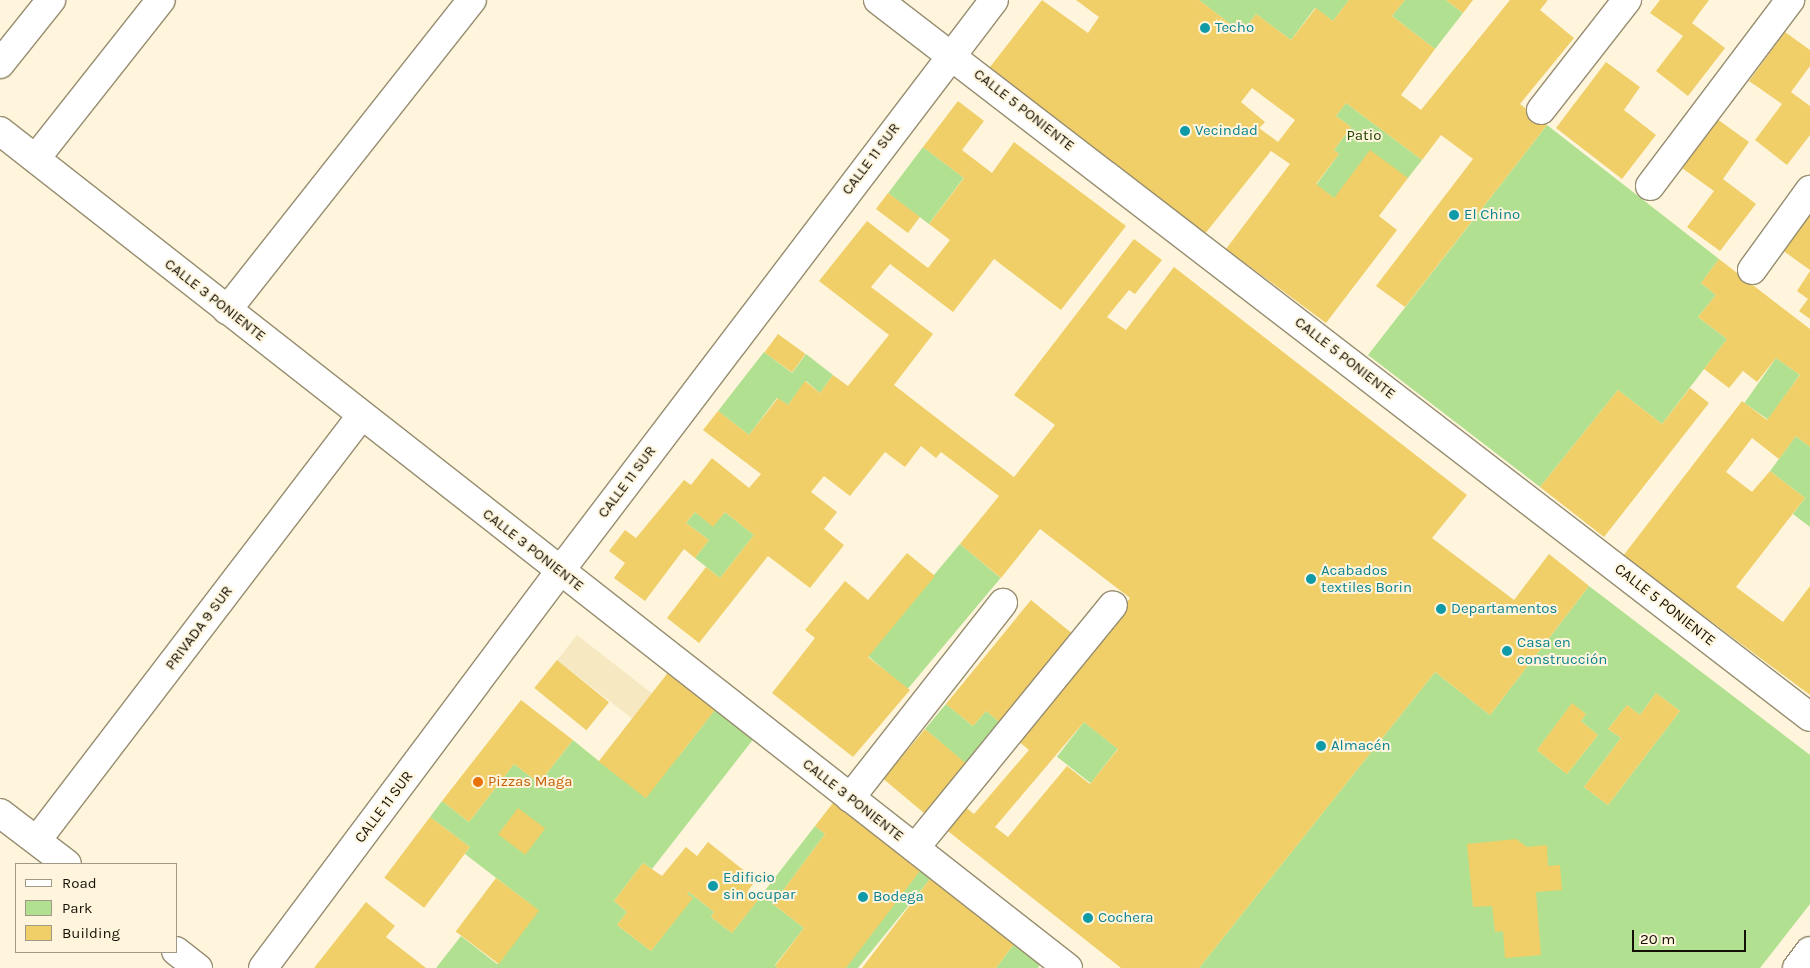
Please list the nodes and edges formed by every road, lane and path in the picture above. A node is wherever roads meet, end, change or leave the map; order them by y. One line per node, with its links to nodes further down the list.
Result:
1 (51, 0): 11 (street)
2 (161, 0): 14 (street)
3 (472, 0): 18 (street)
4 (878, 0): 10 (street, CALLE 5 PONIENTE)
5 (994, 0): 10 (street, CALLE 11 SUR)
6 (1627, 0): 12 (street)
7 (1790, 0): 15 (street)
8 (1806, 0): 9 (street)
9 (1810, 4)
10 (950, 54): 20 (street, CALLE 11 SUR); 23 (street, CALLE 5 PONIENTE)
11 (0, 64)
12 (1541, 110)
13 (0, 131): 14 (street, CALLE 3 PONIENTE)
14 (36, 158): 18 (street, CALLE 3 PONIENTE)
15 (1650, 186)
16 (1810, 190): 17 (street)
17 (1752, 270)
18 (227, 310): 19 (street, CALLE 3 PONIENTE)
19 (361, 416): 20 (street, CALLE 3 PONIENTE); 26 (street, PRIVADA 9 SUR)
20 (560, 570): 24 (street, CALLE 3 PONIENTE); 32 (street, CALLE 11 SUR)
21 (1003, 603): 24 (street)
22 (1113, 605): 27 (street)
23 (1810, 717)
24 (850, 798): 27 (street, CALLE 3 PONIENTE)
25 (0, 813): 26 (street)
26 (37, 840): 28 (street)
27 (915, 848): 33 (street, CALLE 3 PONIENTE)
28 (66, 863)
29 (1810, 950): 34 (street)
30 (178, 953): 31 (street)
31 (198, 968)
32 (263, 968)
33 (1068, 968)
34 (1797, 968)

